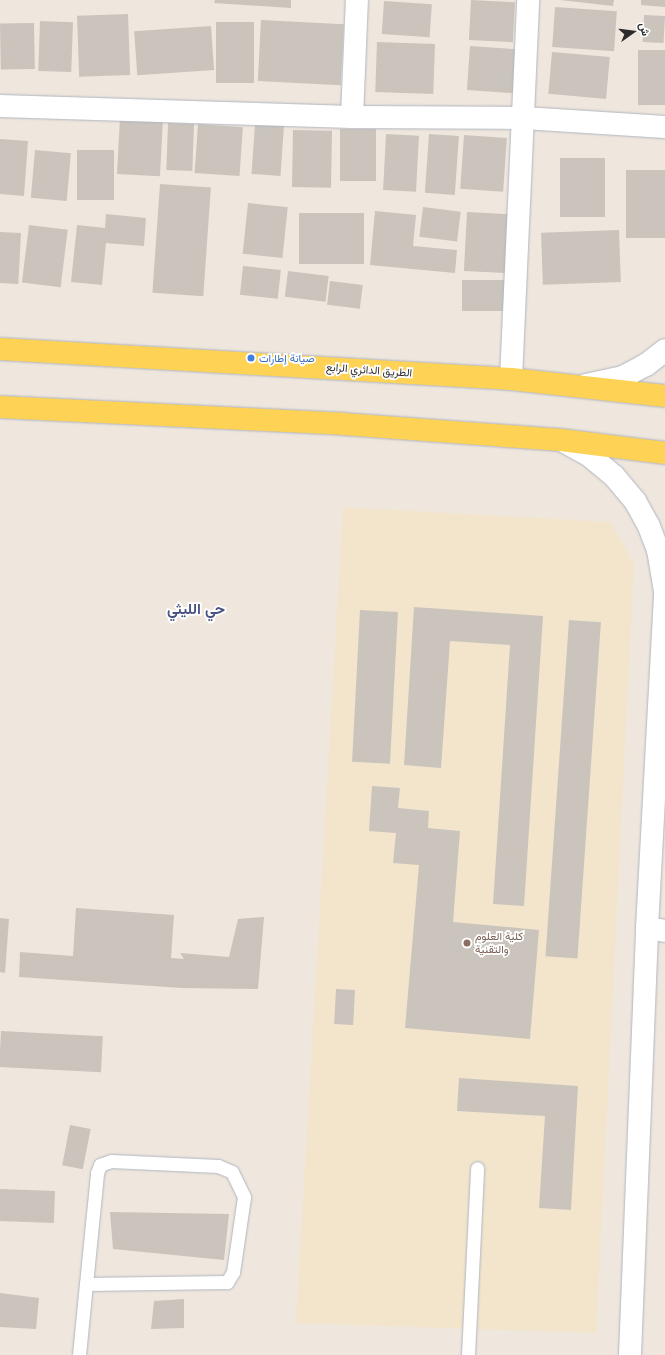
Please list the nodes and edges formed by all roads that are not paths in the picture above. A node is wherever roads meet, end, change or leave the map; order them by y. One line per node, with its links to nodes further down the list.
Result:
1 (357, 0): 4 (street)
2 (528, 0): 5 (street)
3 (0, 106): 4 (street)
4 (352, 117): 5 (street)
5 (524, 118): 6 (street); 9 (street)
6 (665, 127)
7 (0, 349): 9 (main road, الطريق الدائري الرابع)
8 (665, 350): 10 (street)
9 (511, 379): 10 (main road, الطريق الدائري الرابع)
10 (586, 385): 11 (main road, الطريق الدائري الرابع)
11 (665, 396)
12 (0, 407): 13 (main road)
13 (561, 440): 14 (main road); 15 (street)
14 (665, 452)
15 (665, 591)
16 (665, 596): 17 (street)
17 (656, 930): 22 (street)
18 (477, 1168): 21 (lane)
19 (86, 1284): 19 (lane); 20 (lane)
20 (79, 1355)
21 (468, 1355)
22 (630, 1355)

